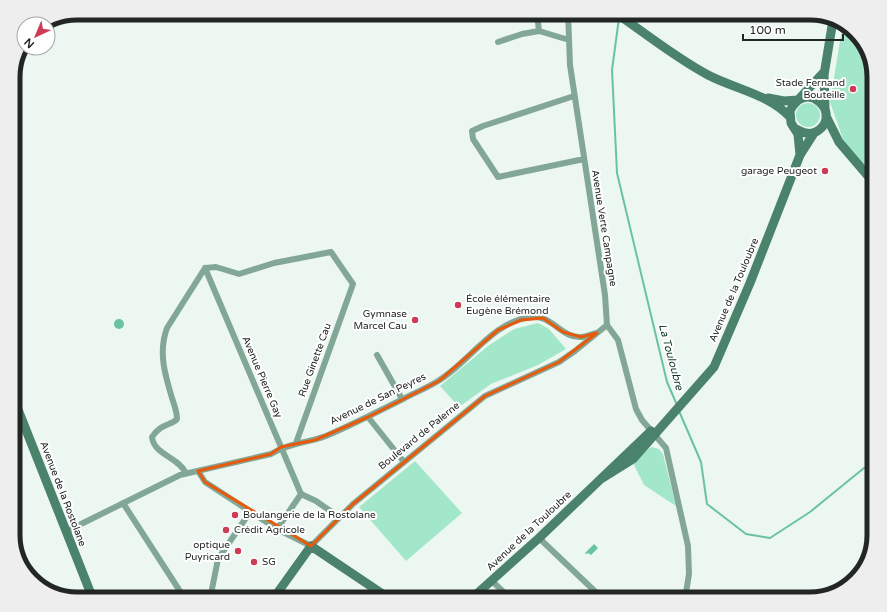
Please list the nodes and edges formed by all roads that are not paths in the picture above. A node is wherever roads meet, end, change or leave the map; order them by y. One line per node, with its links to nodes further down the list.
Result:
1 (538, 20): 5 (street)
2 (568, 20): 6 (street, Avenue Verte Campagne)
3 (626, 20): 9 (street)
4 (832, 25): 8 (street)
5 (539, 31): 6 (street); 7 (street)
6 (569, 40): 10 (street, Avenue Verte Campagne)
7 (498, 42)
8 (824, 73): 11 (street); 12 (street)
9 (754, 94): 11 (street); 13 (street)
10 (574, 96): 18 (street, Avenue Verte Campagne); 18 (street)
11 (802, 98): 12 (street); 13 (street)
12 (826, 113): 15 (street); 16 (street)
13 (790, 117): 14 (street)
14 (796, 129): 15 (street); 17 (street)
15 (815, 132): 16 (street); 17 (street, Avenue de la Touloubre)
16 (839, 142): 19 (street)
17 (800, 155): 27 (street, Avenue de la Touloubre)
18 (584, 159): 21 (street, Avenue Verte Campagne)
19 (867, 175)
20 (205, 268): 28 (street, Rue Ginette Cau); 29 (street, Avenue Pierre Gay); 32 (street)
21 (607, 325): 22 (street, Boulevard de Palerne); 27 (street)
22 (597, 333): 24 (street, Avenue de San Peyres); 30 (street, Boulevard de Palerne)
23 (377, 355): 24 (street)
24 (402, 399): 26 (street, Avenue de San Peyres)
25 (20, 415): 38 (street, Avenue de la Rostolane)
26 (368, 417): 28 (street, Avenue de San Peyres); 30 (street)
27 (653, 432): 39 (street, Avenue de la Touloubre); 50 (street)
28 (296, 443): 29 (street, Avenue de San Peyres)
29 (281, 447): 31 (street, Avenue de San Peyres); 33 (street, Avenue Pierre Gay)
30 (404, 462): 36 (street, Boulevard de Palerne)
31 (198, 471): 32 (street, Avenue de San Peyres); 35 (street)
32 (186, 473): 34 (street, Avenue de San Peyres)
33 (301, 494): 36 (street); 37 (street)
34 (123, 503): 38 (street, Avenue de San Peyres); 43 (street)
35 (250, 512): 37 (street); 44 (street)
36 (339, 517): 40 (street, Boulevard de Palerne)
37 (277, 529): 40 (street)
38 (65, 532): 42 (street, Avenue de la Rostolane)
39 (539, 538): 41 (street, Avenue de la Touloubre); 49 (street)
40 (311, 546): 45 (street, Boulevard de Palerne); 46 (street)
41 (492, 581): 47 (street, Avenue de la Touloubre); 48 (street)
42 (90, 592)
43 (180, 592)
44 (211, 592)
45 (278, 592)
46 (380, 592)
47 (479, 592)
48 (504, 592)
49 (596, 592)
50 (686, 592)

